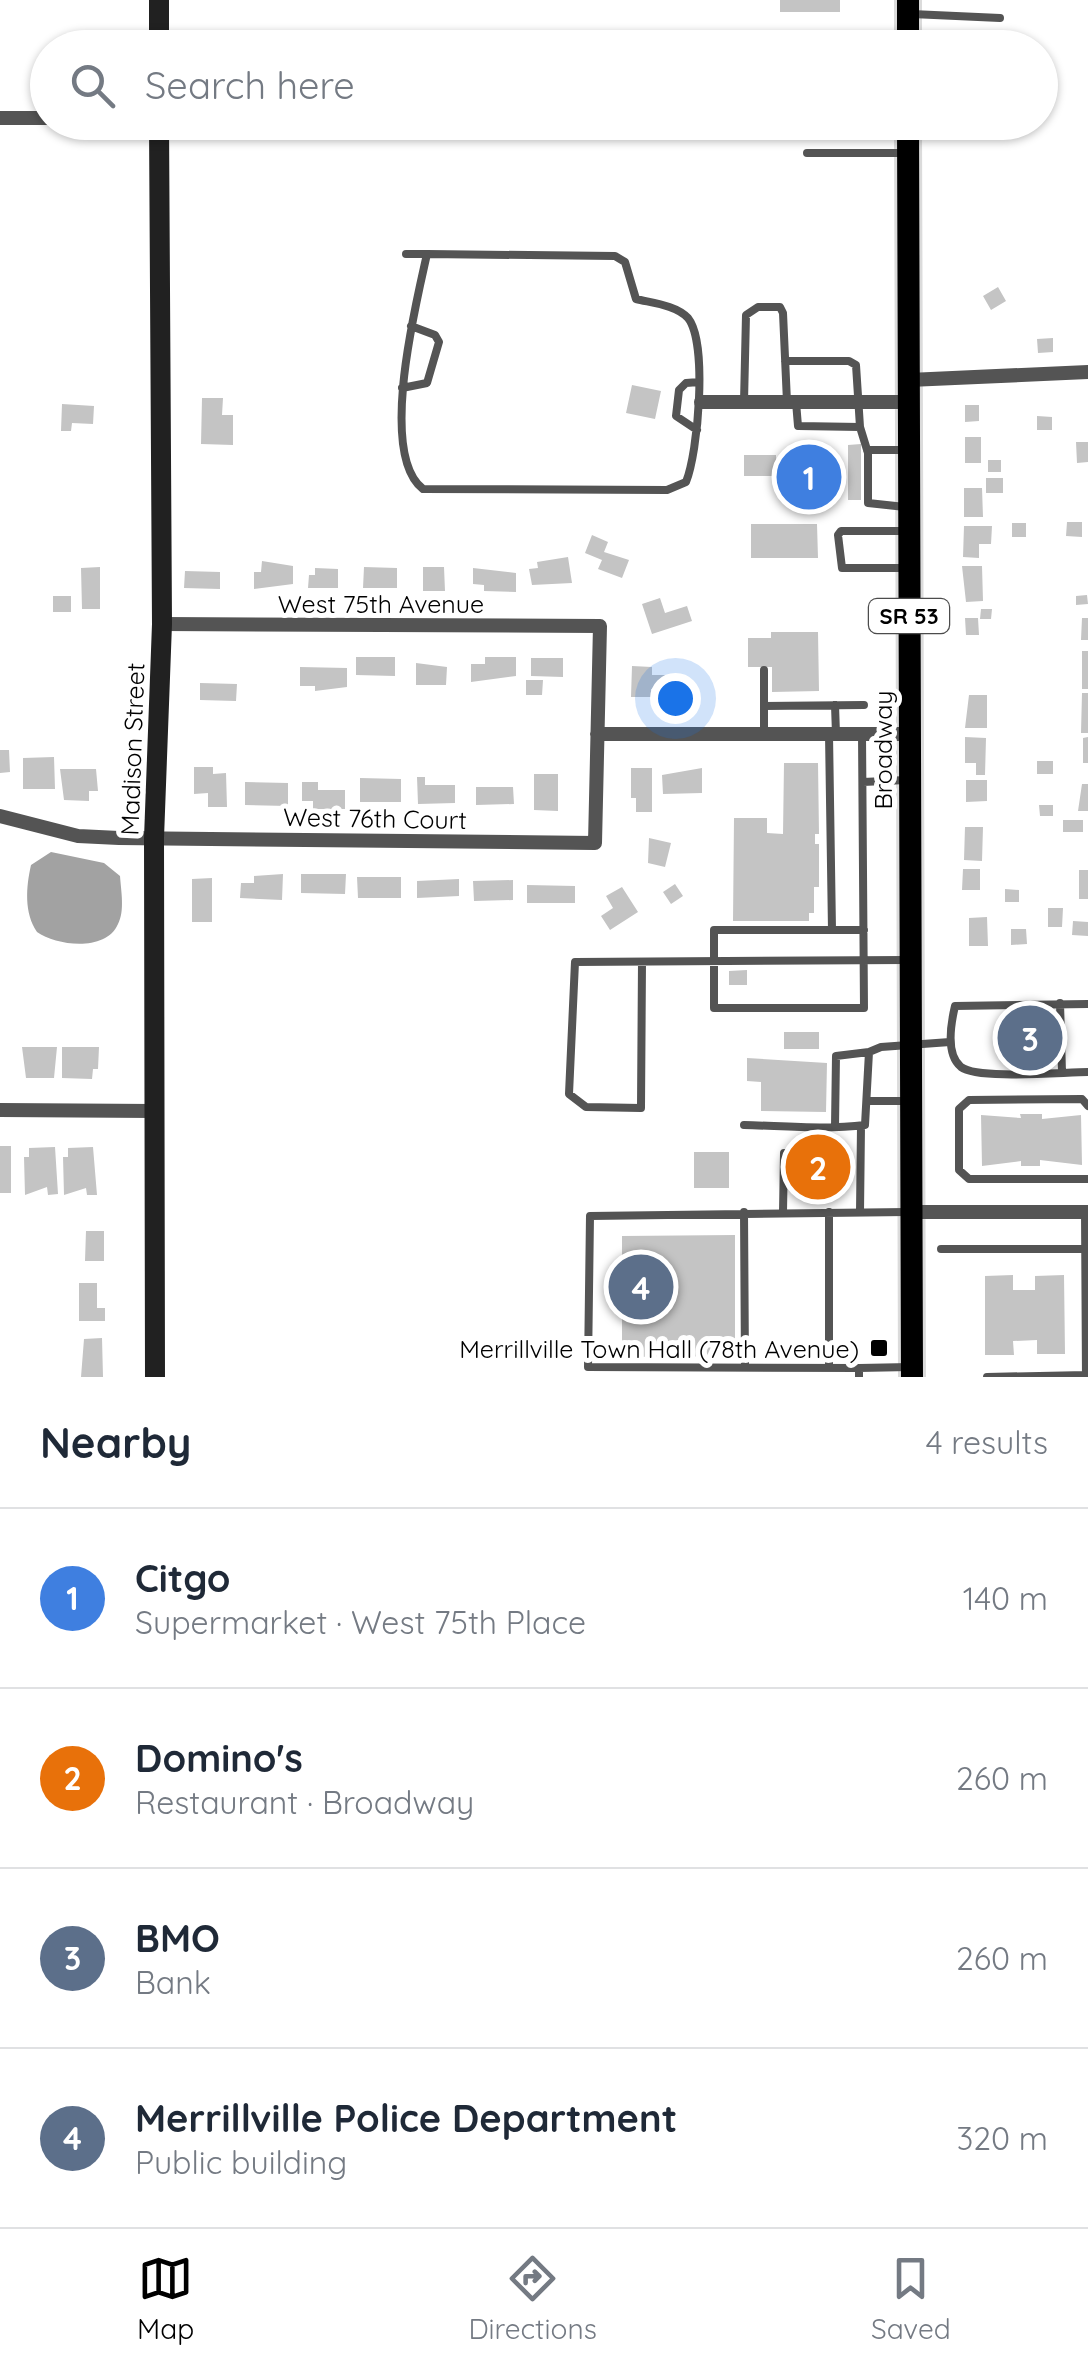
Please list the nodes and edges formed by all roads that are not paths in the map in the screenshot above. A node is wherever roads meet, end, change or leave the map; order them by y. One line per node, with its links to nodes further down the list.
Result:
1 (159, 0): 4 (street)
2 (908, 7): 3 (lane)
3 (1000, 18)
4 (159, 30)
5 (0, 118): 6 (street)
6 (30, 118)
7 (159, 140): 31 (street, Madison Street)
8 (908, 140): 9 (main road, Broadway / SR 53)
9 (908, 153): 10 (lane); 18 (main road, Broadway / SR 53)
10 (807, 154)
11 (406, 254): 12 (lane)
12 (427, 254): 13 (lane); 16 (lane)
13 (411, 326): 17 (lane); 17 (lane)
14 (785, 361): 20 (lane); 21 (lane); 23 (lane)
15 (1088, 372): 18 (street)
16 (698, 382): 19 (lane); 26 (lane)
17 (402, 388): 26 (lane)
18 (909, 391): 23 (street); 28 (main road, Broadway / SR 53)
19 (701, 402): 20 (street); 26 (lane)
20 (744, 402): 21 (street)
21 (792, 402): 22 (street); 24 (lane)
22 (816, 402): 23 (street); 24 (lane)
23 (858, 402): 25 (lane)
24 (816, 426): 25 (lane)
25 (860, 427): 27 (lane)
26 (697, 430)
27 (867, 450): 28 (lane); 29 (lane)
28 (909, 450): 29 (main road, Broadway / SR 53)
29 (909, 519): 30 (main road, Broadway / SR 53); 30 (lane)
30 (909, 568): 40 (main road, Broadway / SR 53)
31 (162, 624): 36 (street, West 75th Avenue); 44 (street, Madison Street)
32 (764, 670): 34 (lane)
33 (864, 705): 35 (lane)
34 (764, 706): 35 (lane); 37 (lane)
35 (835, 706): 38 (lane)
36 (597, 734): 37 (street); 44 (street, West 76th Court)
37 (764, 734): 38 (street)
38 (832, 734): 39 (street); 45 (lane)
39 (862, 734): 40 (street); 42 (lane)
40 (910, 734): 41 (main road, Broadway / SR 53)
41 (910, 780): 42 (lane); 48 (main road, Broadway / SR 53)
42 (862, 782): 46 (lane)
43 (0, 816): 44 (street, West 76th Court)
44 (154, 838): 62 (street, Madison Street)
45 (832, 930): 46 (lane); 49 (lane)
46 (864, 930): 47 (lane)
47 (865, 960): 48 (lane); 49 (lane); 49 (lane)
48 (910, 960): 54 (main road, Broadway / SR 53)
49 (714, 961): 50 (lane)
50 (642, 962): 50 (lane)
51 (1060, 1003): 52 (lane); 53 (lane); 56 (lane)
52 (1088, 1004)
53 (950, 1042): 54 (lane); 56 (lane)
54 (911, 1045): 55 (lane); 58 (main road, Broadway / SR 53)
55 (869, 1052): 59 (lane); 64 (lane)
56 (1062, 1072): 57 (lane)
57 (1088, 1072)
58 (911, 1100): 59 (lane); 72 (main road, Broadway / SR 53)
59 (870, 1101): 65 (lane)
60 (1088, 1106): 67 (lane)
61 (0, 1110): 62 (street)
62 (154, 1112): 82 (street, Madison Street)
63 (744, 1125): 64 (lane)
64 (835, 1126): 65 (lane)
65 (861, 1126): 71 (lane)
66 (784, 1153): 69 (lane)
67 (1088, 1179)
68 (744, 1212): 69 (lane); 76 (lane); 78 (lane)
69 (782, 1212): 70 (lane)
70 (829, 1212): 71 (lane); 77 (lane)
71 (860, 1212): 72 (lane)
72 (911, 1212): 73 (street); 80 (main road, Broadway / SR 53)
73 (1086, 1212): 75 (lane)
74 (941, 1249): 75 (lane)
75 (1085, 1250): 81 (lane)
76 (745, 1367): 77 (lane); 78 (lane)
77 (824, 1370): 79 (lane)
78 (617, 1372)
79 (859, 1372): 80 (lane)
80 (912, 1372)
81 (1086, 1376): 83 (lane)
82 (155, 1377)
83 (987, 1377)

